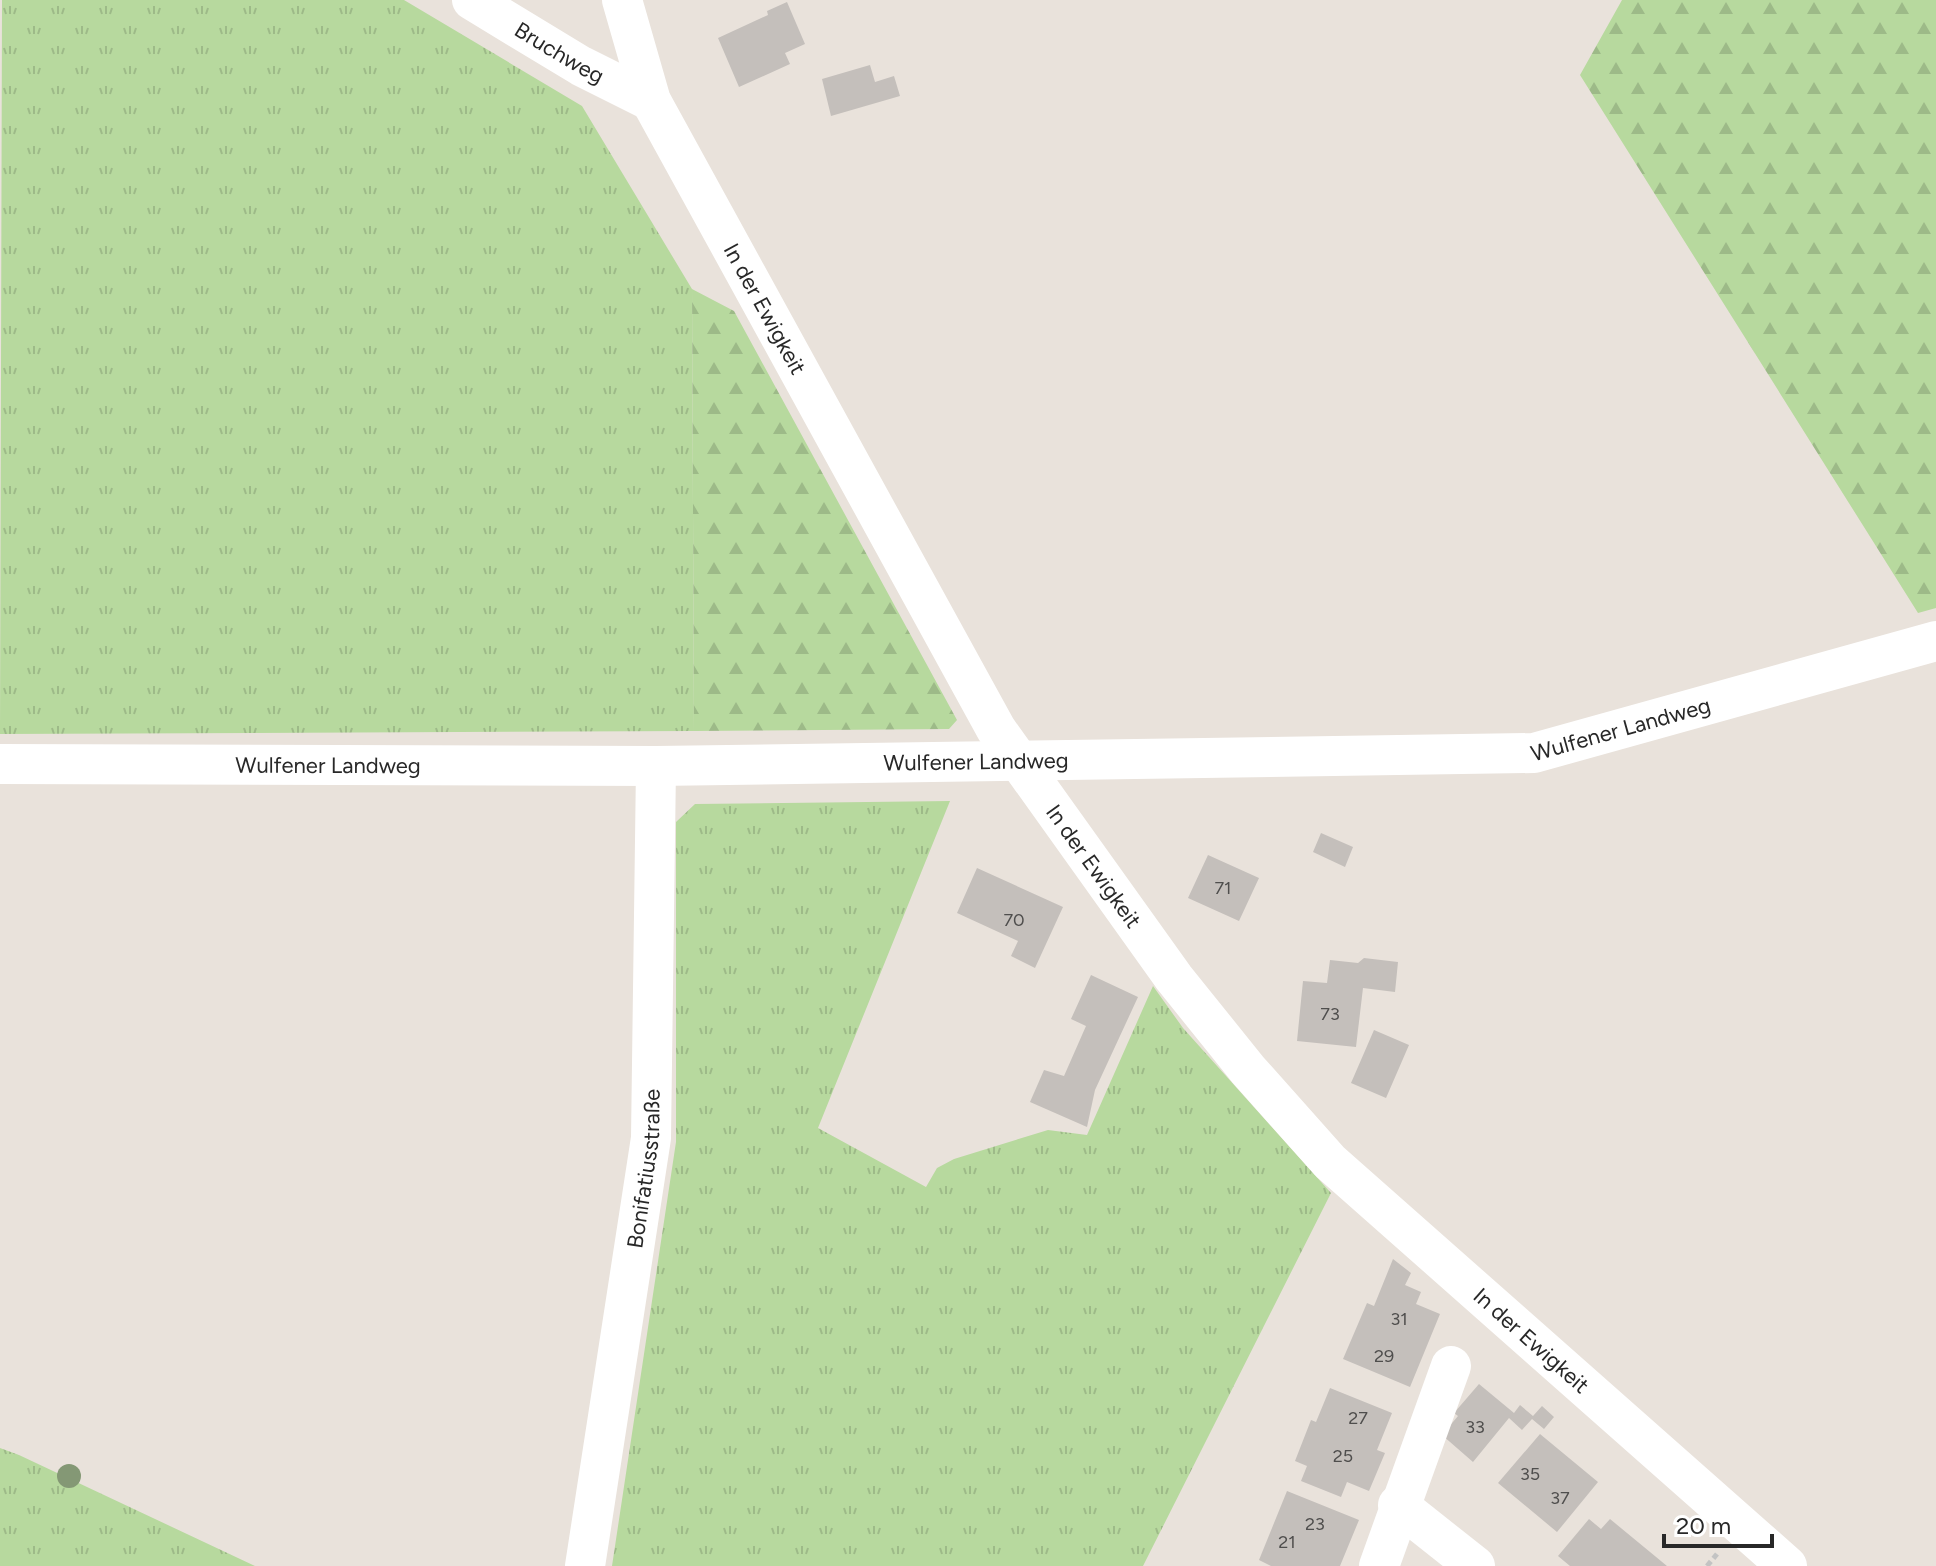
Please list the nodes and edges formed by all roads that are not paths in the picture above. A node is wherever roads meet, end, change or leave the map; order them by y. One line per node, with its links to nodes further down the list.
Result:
1 (472, 0): 3 (street, Bruchweg)
2 (622, 0): 3 (street, In der Ewigkeit)
3 (651, 101): 5 (street, In der Ewigkeit)
4 (1936, 641): 5 (street, Wulfener Landweg)
5 (1022, 763): 7 (street, Wulfener Landweg); 13 (street, In der Ewigkeit)
6 (0, 764): 7 (street, Wulfener Landweg)
7 (656, 766): 10 (street, Bonifatiusstraße)
8 (1451, 1366): 9 (street)
9 (1398, 1505): 11 (street); 12 (street)
10 (585, 1566)
11 (1379, 1566)
12 (1475, 1566)
13 (1787, 1566)

